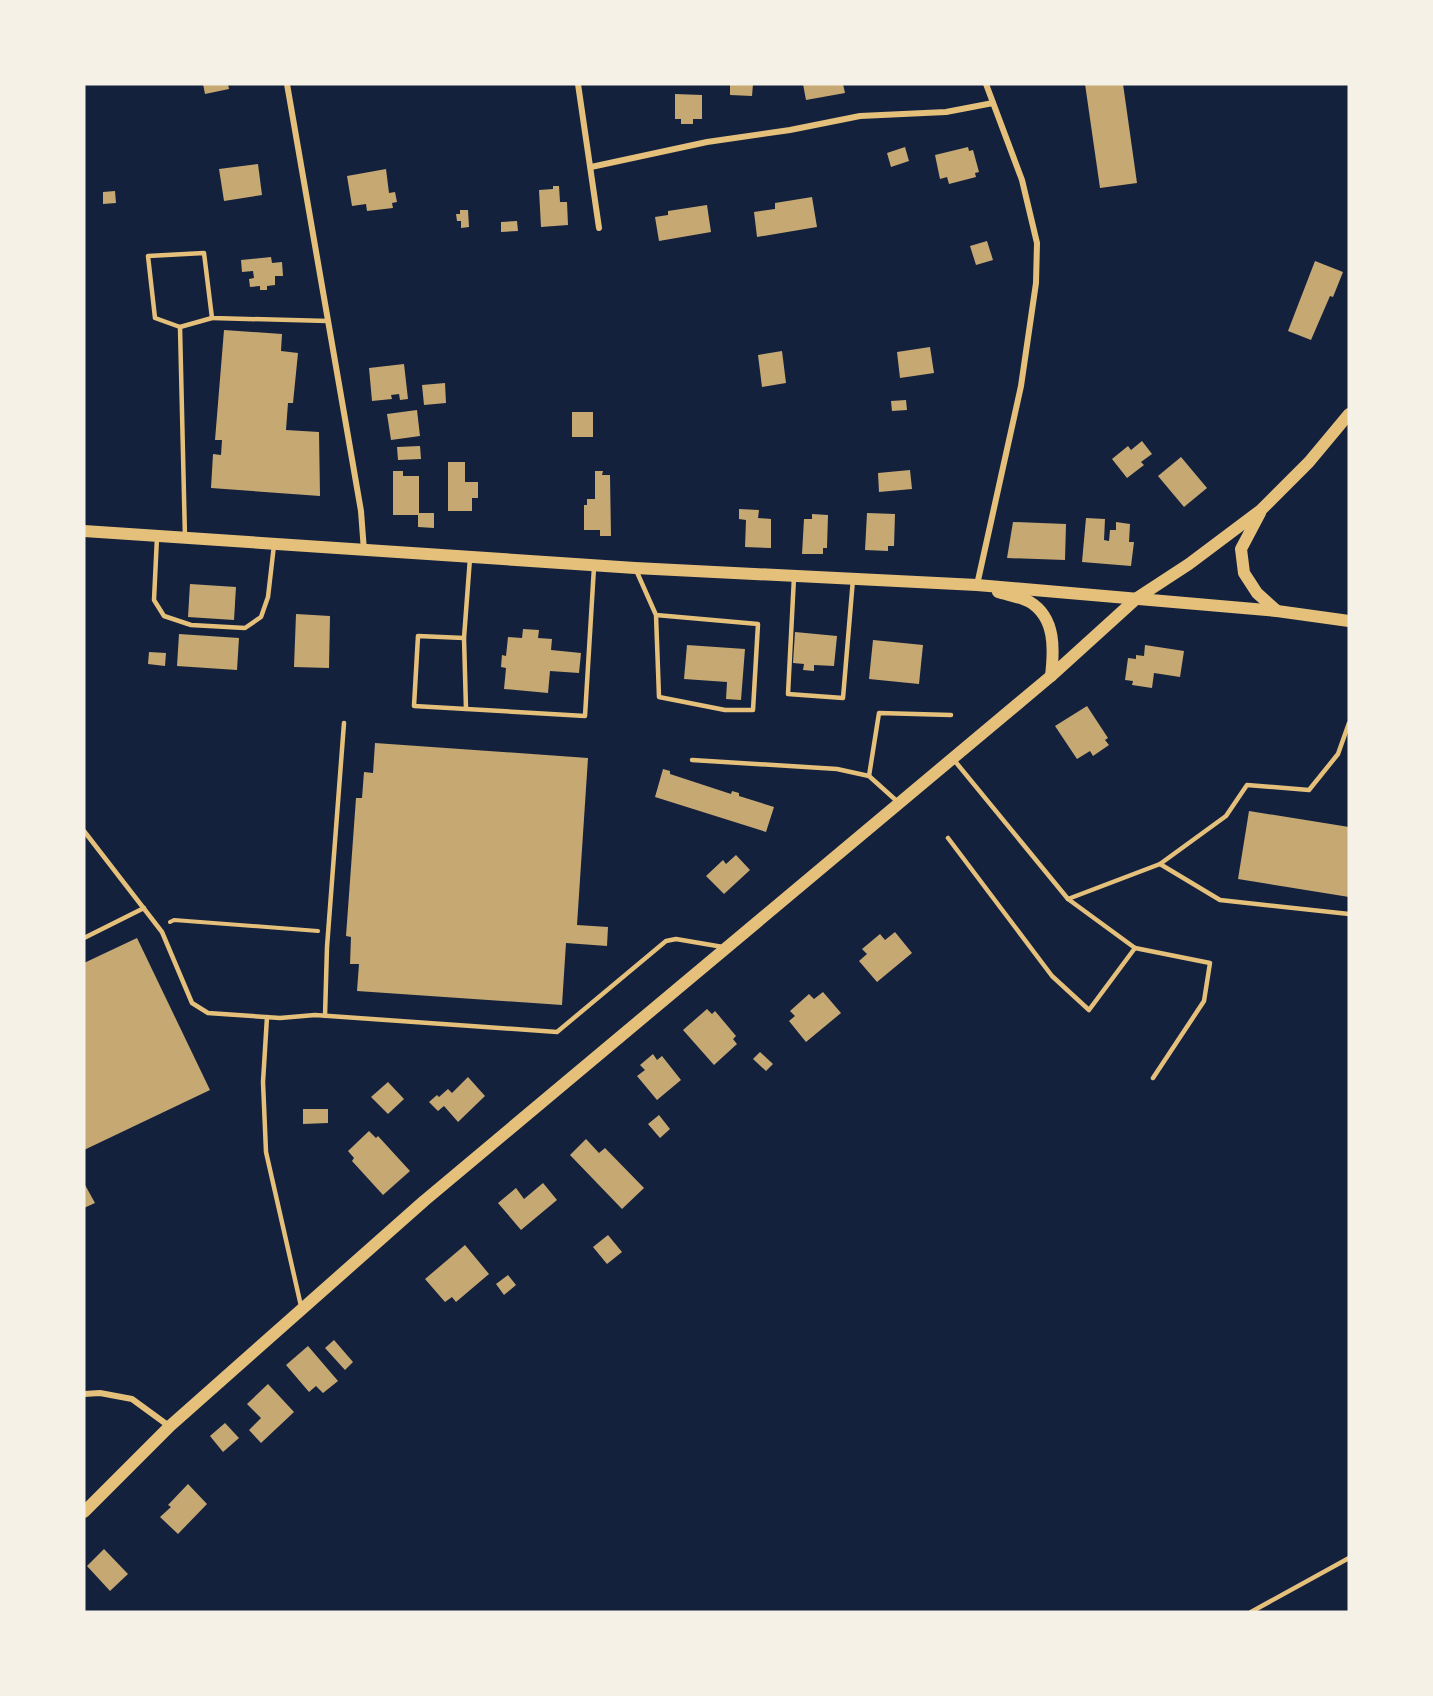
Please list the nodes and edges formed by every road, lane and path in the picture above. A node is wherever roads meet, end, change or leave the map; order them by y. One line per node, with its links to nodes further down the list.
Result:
1 (287, 84): 8 (street)
2 (578, 84): 5 (street)
3 (986, 84): 4 (street)
4 (993, 103): 5 (street); 22 (street)
5 (591, 167): 6 (street)
6 (598, 228)
7 (212, 318): 8 (lane); 9 (lane); 9 (lane)
8 (328, 321): 16 (street)
9 (180, 327): 14 (lane)
10 (1349, 414): 11 (main road)
11 (1261, 510): 23 (main road); 24 (main road)
12 (84, 531): 13 (main road)
13 (157, 537): 14 (main road); 15 (lane)
14 (185, 538): 15 (main road)
15 (274, 544): 16 (main road)
16 (364, 551): 17 (main road)
17 (470, 558): 18 (main road); 27 (lane)
18 (594, 566): 19 (main road); 29 (lane)
19 (635, 568): 20 (main road); 25 (lane)
20 (794, 576): 21 (main road); 21 (lane)
21 (853, 579): 22 (main road)
22 (977, 585): 23 (main road); 28 (main road)
23 (1137, 598): 24 (main road); 28 (main road)
24 (1277, 611): 26 (main road)
25 (656, 615): 25 (lane)
26 (1349, 621)
27 (464, 638): 29 (lane); 29 (lane)
28 (1051, 676): 33 (main road)
29 (466, 709)
30 (951, 715): 35 (lane)
31 (344, 723): 44 (lane)
32 (1349, 723): 39 (lane)
33 (952, 758): 36 (main road); 40 (lane)
34 (692, 760): 35 (lane)
35 (869, 776): 36 (lane)
36 (899, 803): 46 (main road)
37 (84, 831): 41 (lane)
38 (948, 838): 47 (lane)
39 (1160, 864): 40 (lane); 42 (lane)
40 (1068, 899): 47 (lane)
41 (144, 908): 43 (lane); 45 (lane)
42 (1349, 914)
43 (158, 926): 44 (path); 49 (lane)
44 (328, 935): 48 (lane)
45 (84, 938)
46 (726, 948): 48 (lane); 51 (main road)
47 (1135, 948): 50 (lane)
48 (326, 1016): 49 (lane)
49 (267, 1017): 51 (lane)
50 (1153, 1078)
51 (302, 1309): 53 (main road)
52 (84, 1394): 53 (street)
53 (170, 1426): 54 (main road)
54 (84, 1512)
55 (1349, 1558): 56 (lane)
56 (1251, 1612)

